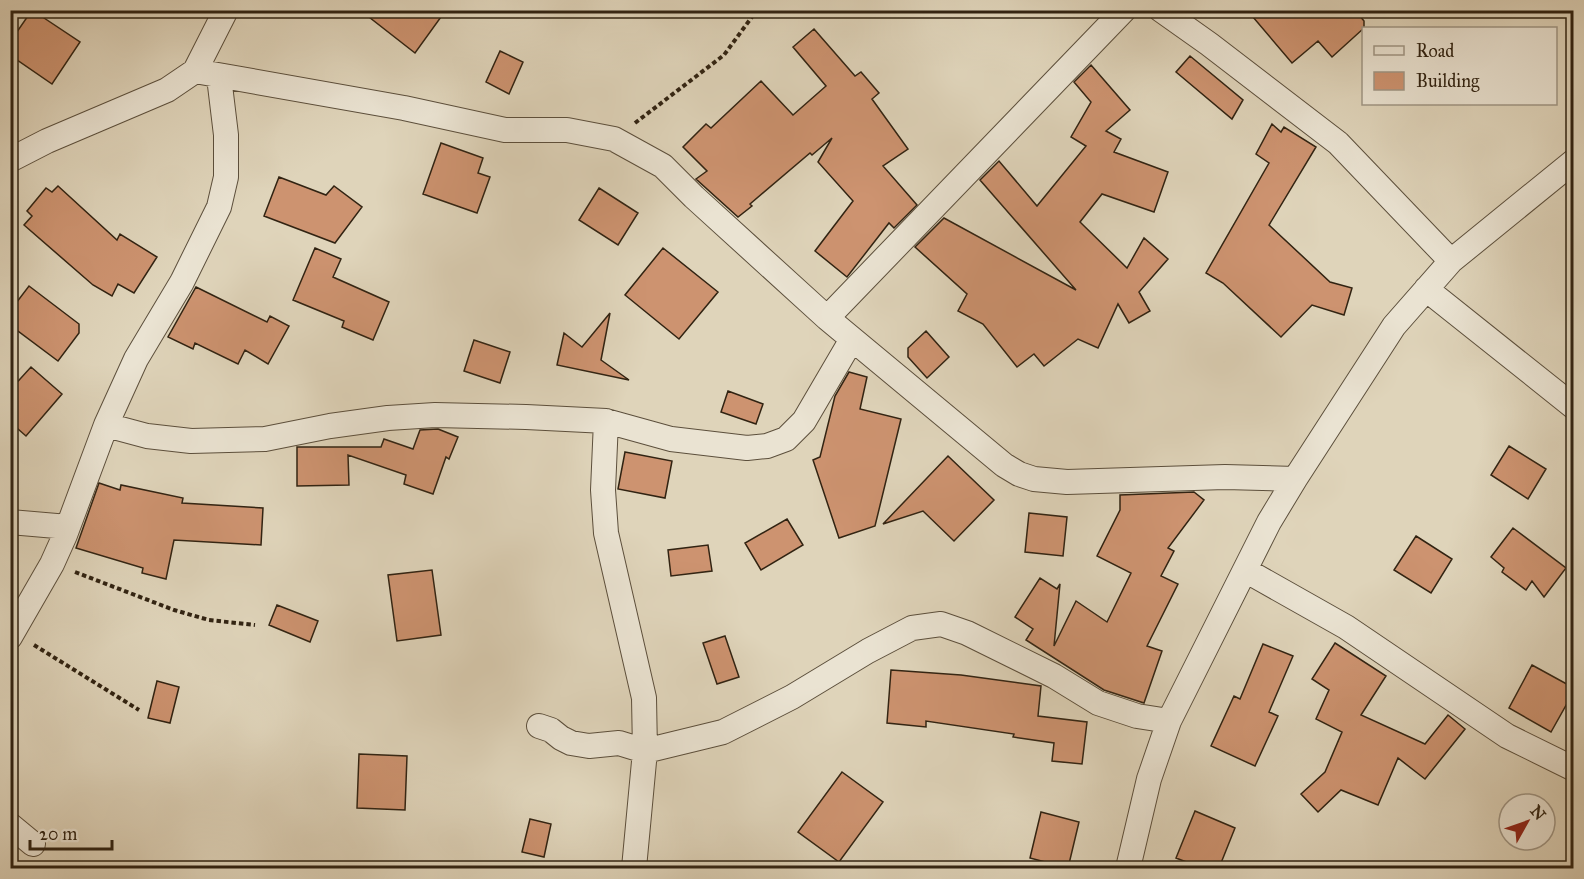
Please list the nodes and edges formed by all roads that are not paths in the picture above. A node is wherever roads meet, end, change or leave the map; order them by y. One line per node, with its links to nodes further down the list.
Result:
1 (226, 10): 4 (street)
2 (1124, 10): 10 (street)
3 (1161, 10): 8 (street)
4 (195, 71): 5 (street); 6 (street)
5 (219, 77): 10 (street); 14 (street)
6 (10, 160)
7 (1574, 161): 8 (street)
8 (1450, 261): 9 (street)
9 (1426, 289): 12 (street); 15 (street)
10 (827, 318): 11 (street)
11 (852, 339): 13 (street); 15 (street)
12 (1574, 407)
13 (606, 421): 14 (street); 22 (street)
14 (106, 425): 17 (street)
15 (1295, 478): 18 (street)
16 (10, 522): 17 (street)
17 (68, 527): 19 (street)
18 (1245, 570): 20 (street); 23 (street)
19 (12, 634)
20 (1169, 721): 22 (street); 27 (street)
21 (539, 726): 22 (street)
22 (645, 751): 26 (street)
23 (1574, 770)
24 (10, 825): 25 (street)
25 (33, 844)
26 (634, 868)
27 (1128, 868)

